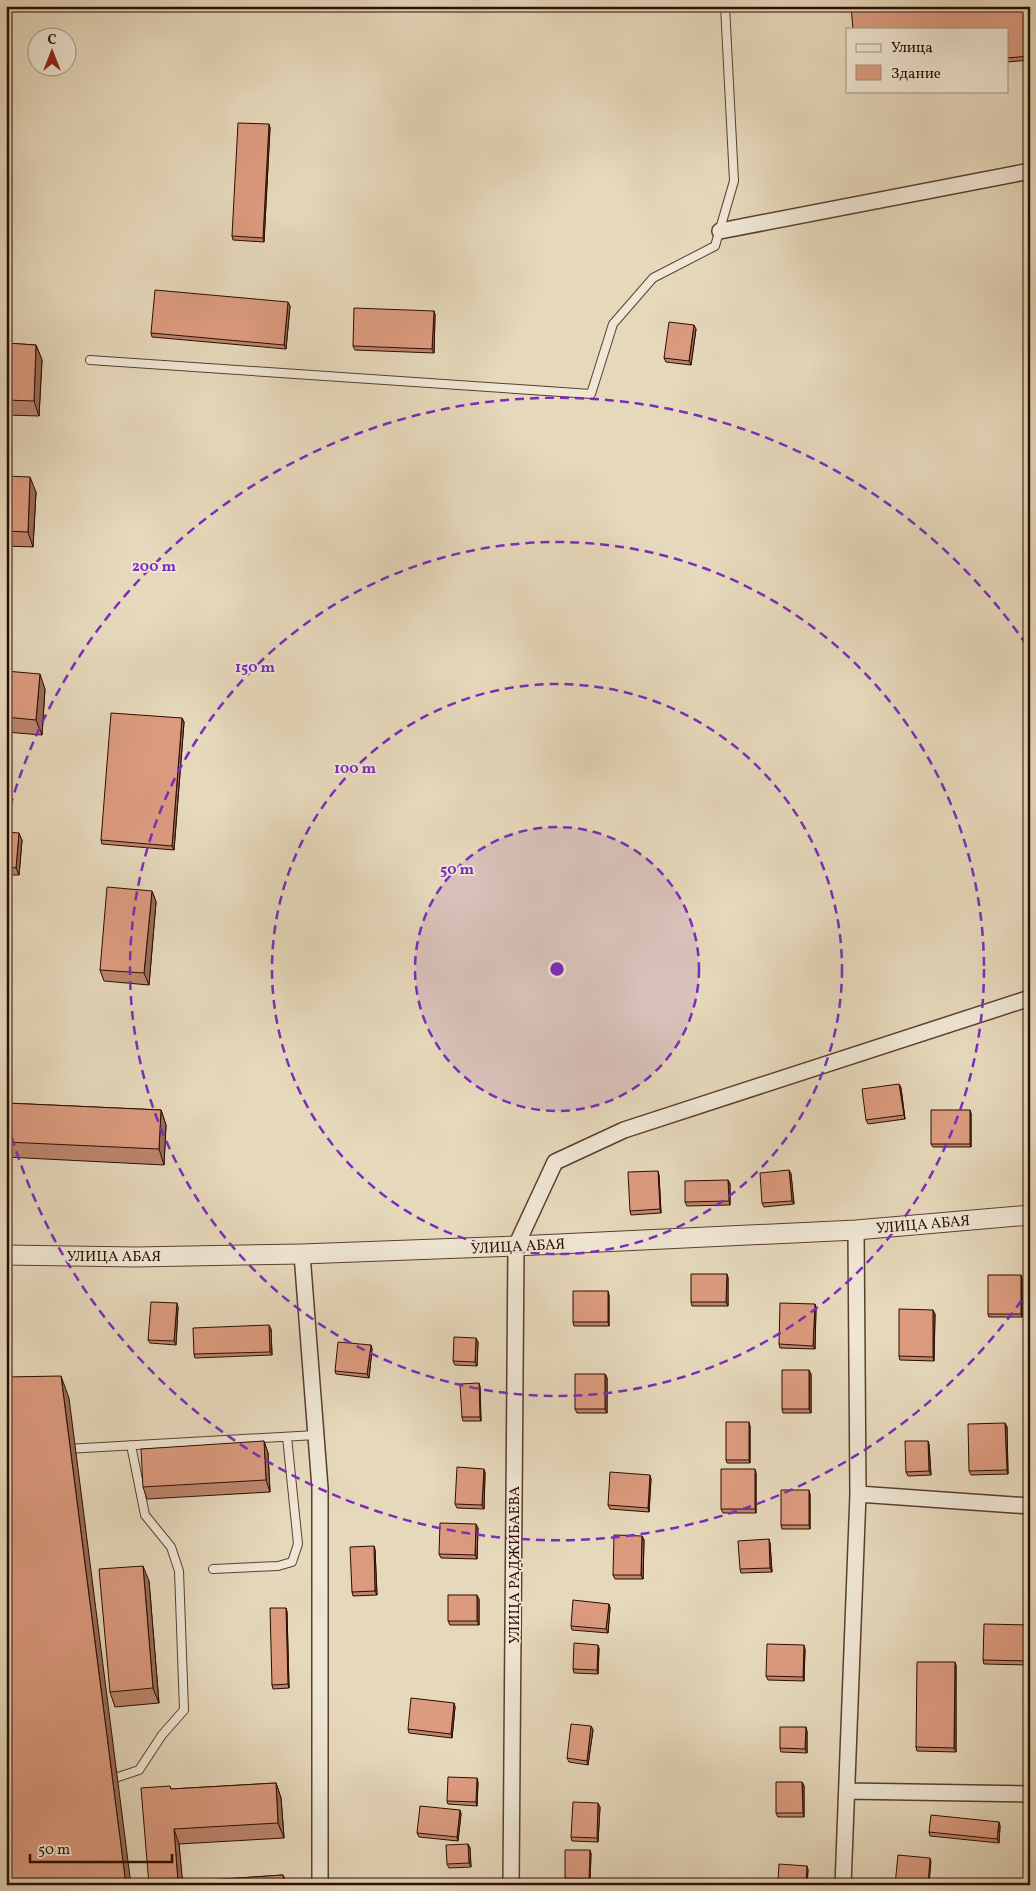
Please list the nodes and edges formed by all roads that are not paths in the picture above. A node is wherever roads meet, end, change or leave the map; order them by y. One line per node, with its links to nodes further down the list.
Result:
1 (725, 6): 3 (lane)
2 (1030, 171): 3 (street)
3 (720, 231): 4 (lane)
4 (90, 360)
5 (1030, 998): 8 (street)
6 (1030, 1215): 7 (street, УЛИЦА АБАЯ)
7 (856, 1230): 8 (street, УЛИЦА АБАЯ); 15 (street)
8 (516, 1246): 9 (street, УЛИЦА АБАЯ); 22 (street, УЛИЦА РАДЖИБАЕВА)
9 (302, 1254): 10 (street, УЛИЦА АБАЯ); 11 (street)
10 (6, 1255)
11 (316, 1435): 12 (lane); 21 (street)
12 (287, 1438): 13 (lane); 17 (lane)
13 (131, 1445): 14 (lane); 18 (lane)
14 (62, 1450)
15 (858, 1494): 16 (street); 19 (street)
16 (1030, 1506)
17 (213, 1569)
18 (96, 1784)
19 (847, 1790): 20 (street); 23 (street)
20 (1030, 1794)
21 (320, 1885)
22 (511, 1885)
23 (843, 1885)

